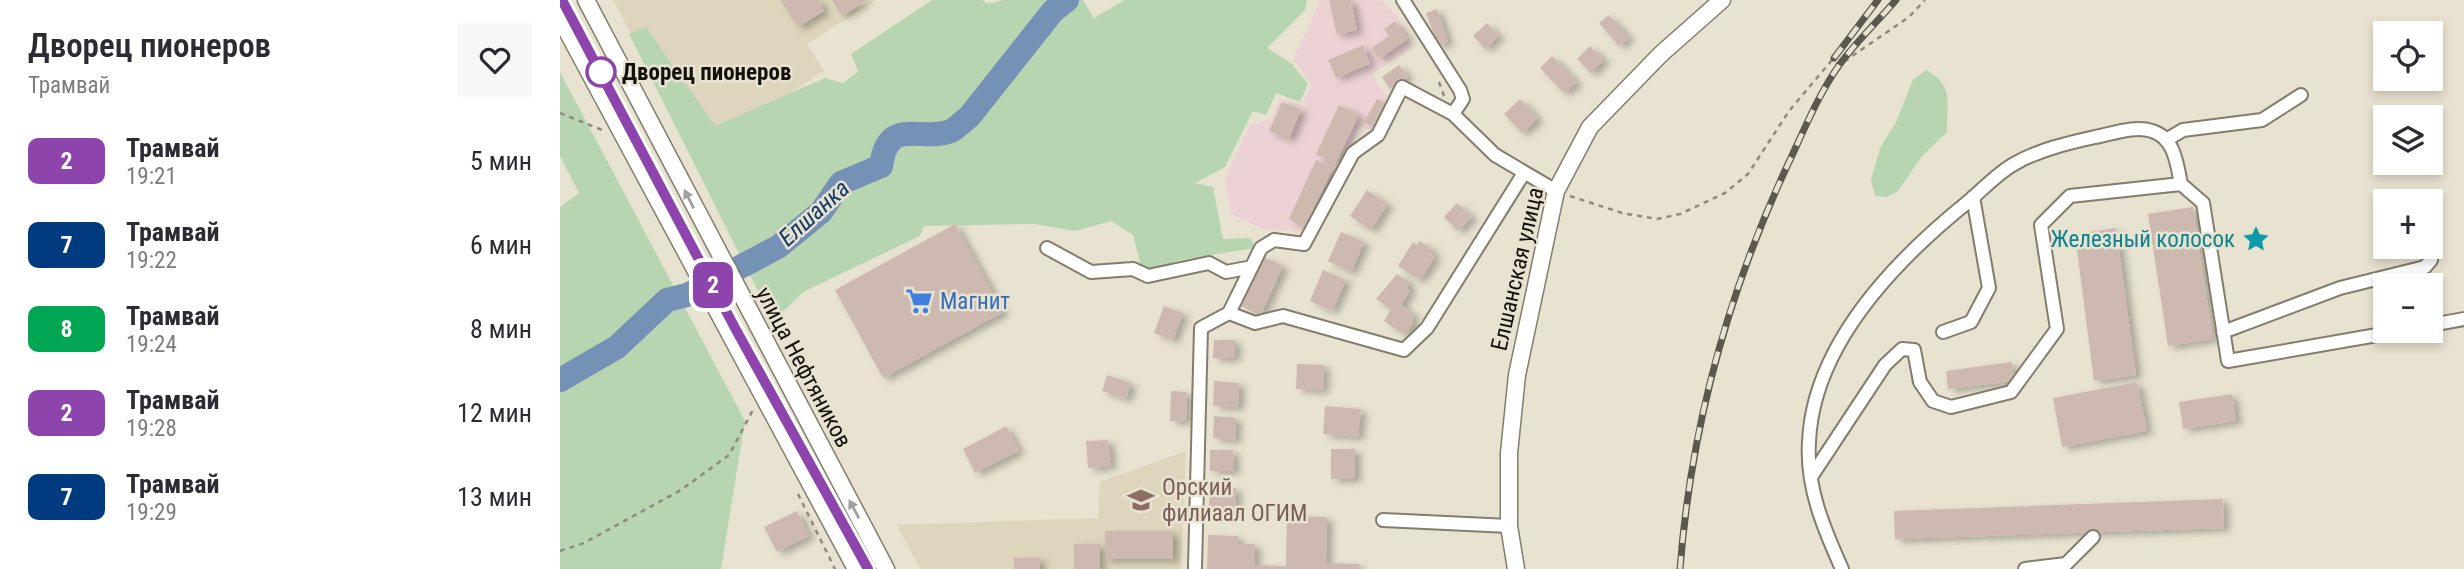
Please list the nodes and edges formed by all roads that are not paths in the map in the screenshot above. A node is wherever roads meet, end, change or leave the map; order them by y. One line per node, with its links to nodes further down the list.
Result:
1 (586, 0): 27 (main road, улица Нефтяников, one-way to 1)
2 (1403, 0): 6 (street)
3 (1722, 0): 10 (main road, Елшанская улица)
4 (560, 18): 26 (main road)
5 (2301, 95): 7 (street)
6 (1452, 114): 8 (street); 14 (street)
7 (2166, 140): 9 (street); 11 (street)
8 (1524, 173): 10 (street); 15 (street)
9 (2181, 184): 19 (street); 21 (street)
10 (1556, 191): 23 (main road, Елшанская улица)
11 (1973, 197): 18 (street); 21 (street)
12 (1047, 248): 14 (street)
13 (2431, 259): 19 (street)
14 (1252, 267): 15 (street)
15 (1229, 313): 25 (street)
16 (2464, 319): 17 (street)
17 (2443, 323)
18 (1944, 332)
19 (2223, 332): 20 (street)
20 (2373, 336)
21 (1811, 477): 29 (street)
22 (1383, 520): 23 (street)
23 (1509, 526): 28 (main road, Елшанская улица)
24 (2093, 537): 30 (street)
25 (1195, 567)
26 (856, 569)
27 (886, 569)
28 (1516, 569)
29 (1842, 569)
30 (2025, 569)

